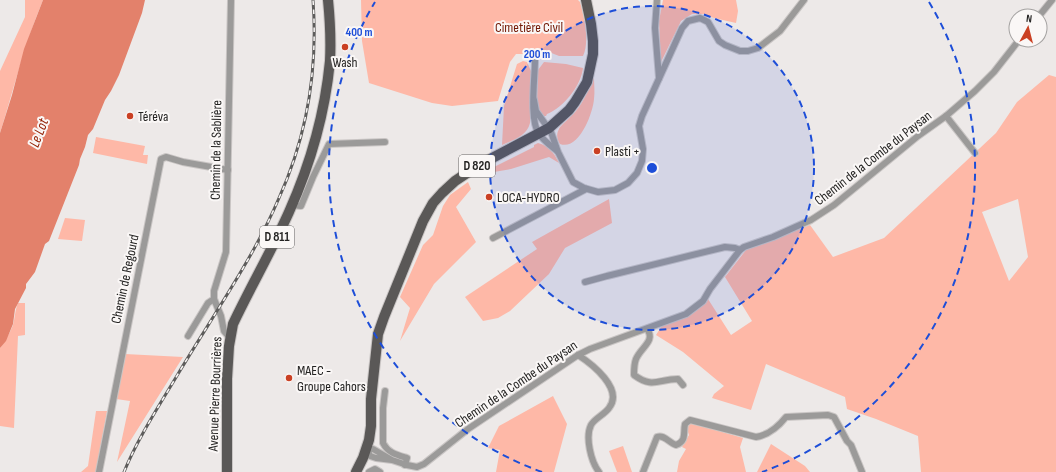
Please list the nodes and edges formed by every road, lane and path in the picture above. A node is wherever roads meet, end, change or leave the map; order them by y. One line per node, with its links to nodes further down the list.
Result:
1 (231, 0): 18 (street, Chemin de la Sablière)
2 (328, 0): 20 (main road, Avenue Pierre Bourrières / D 811)
3 (586, 0): 13 (main road, D 820)
4 (657, 0): 10 (street)
5 (804, 0): 10 (street)
6 (1052, 0): 7 (street)
7 (1046, 8)
8 (1013, 48): 12 (street, Chemin de la Combe du Paysan)
9 (535, 60): 11 (street)
10 (659, 79): 19 (street)
11 (534, 100): 13 (street); 14 (street)
12 (946, 116): 17 (street); 22 (street, Chemin de la Combe du Paysan)
13 (549, 128): 14 (main road, D 820); 16 (street)
14 (539, 134): 16 (street); 33 (main road, D 820)
15 (386, 142): 20 (street)
16 (558, 152): 19 (street)
17 (975, 153)
18 (228, 170): 24 (street, Chemin de la Sablière); 35 (street, Chemin de Regourd)
19 (586, 189): 21 (street)
20 (292, 205): 26 (main road, Avenue Pierre Bourrières / D 811)
21 (493, 238)
22 (740, 250): 23 (street); 27 (street, Chemin de la Combe du Paysan)
23 (585, 282)
24 (214, 299): 25 (street); 28 (street, Chemin de la Sablière)
25 (221, 316): 26 (street); 29 (street)
26 (233, 324): 29 (main road, Avenue Pierre Bourrières / D 811)
27 (647, 329): 30 (street, Chemin de la Combe du Paysan); 31 (street)
28 (188, 336)
29 (230, 338): 36 (main road, Avenue Pierre Bourrières / D 811)
30 (578, 354): 34 (street, Chemin de la Combe du Paysan); 42 (street)
31 (683, 385)
32 (385, 391): 34 (street)
33 (370, 452): 34 (street, Chemin de la Combe du Paysan); 37 (main road, D 820); 38 (main road, D 820)
34 (406, 465): 41 (street)
35 (99, 472)
36 (227, 472)
37 (356, 472)
38 (361, 472)
39 (369, 472): 40 (street)
40 (380, 472)
41 (405, 472)
42 (599, 472)
43 (643, 472): 44 (street)
44 (862, 472)

